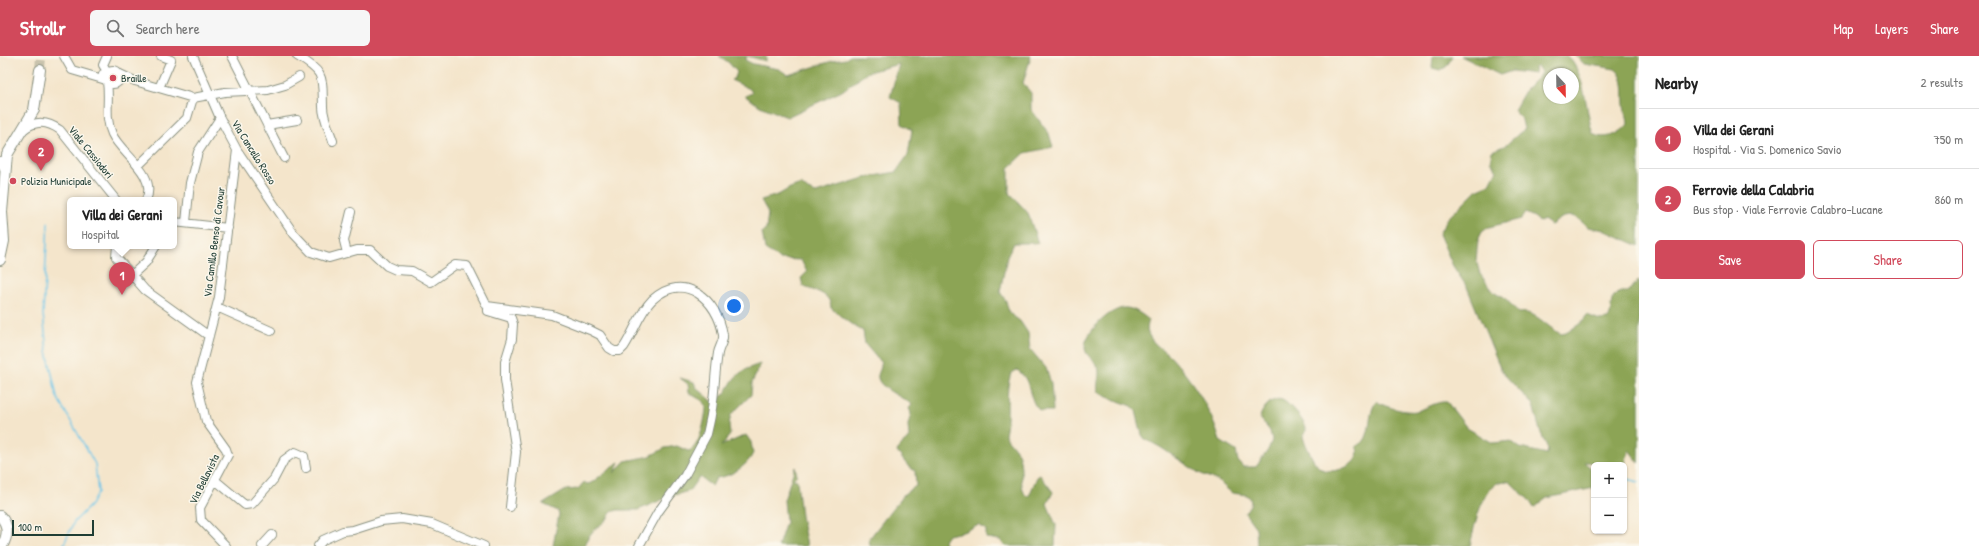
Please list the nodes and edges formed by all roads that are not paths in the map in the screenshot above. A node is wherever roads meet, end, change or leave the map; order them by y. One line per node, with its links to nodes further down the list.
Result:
1 (64, 56): 10 (street)
2 (107, 56): 10 (street)
3 (161, 56): 13 (street)
4 (193, 56): 15 (street, Via Cancello Rosso)
5 (232, 56): 14 (street)
6 (297, 56): 24 (street)
7 (40, 70): 18 (main road)
8 (118, 73): 10 (street); 11 (street); 12 (street)
9 (300, 77): 14 (street)
10 (107, 78): 12 (street); 16 (street)
11 (135, 81): 12 (street); 13 (street)
12 (118, 82): 16 (street)
13 (159, 88): 17 (street)
14 (250, 91): 15 (street); 22 (street)
15 (210, 96): 17 (street); 19 (street, Via Cancello Rosso)
16 (109, 98): 28 (street)
17 (193, 98): 28 (street)
18 (34, 110): 21 (street); 23 (main road)
19 (220, 118): 25 (street, Via Cancello Rosso); 33 (street)
20 (297, 120): 22 (street)
21 (41, 122): 23 (street); 29 (street, Viale Cassiodori)
22 (267, 125): 26 (street)
23 (23, 130): 27 (main road)
24 (333, 141)
25 (237, 150): 34 (street, Via Camillo Benso di Cavour); 37 (street, Via Cancello Rosso)
26 (284, 158)
27 (3, 165): 38 (main road)
28 (138, 166): 30 (street)
29 (114, 197)
30 (148, 197)
31 (351, 212): 37 (street)
32 (177, 222): 33 (street)
33 (186, 222): 34 (street)
34 (228, 228): 41 (street, Via Camillo Benso di Cavour)
35 (117, 249): 39 (street)
36 (154, 249): 39 (street)
37 (347, 252): 40 (street)
38 (0, 260)
39 (132, 275): 43 (street)
40 (487, 306): 46 (street); 54 (street)
41 (217, 307): 42 (street); 43 (street, Via Camillo Benso di Cavour)
42 (271, 331)
43 (209, 336): 45 (street, Via Bellavista)
44 (306, 468): 45 (street)
45 (215, 480): 50 (street, Via Bellavista)
46 (510, 507)
47 (0, 516): 49 (main road)
48 (272, 535): 51 (street)
49 (2, 546)
50 (226, 546)
51 (262, 546)
52 (318, 546): 53 (street)
53 (484, 546)
54 (639, 546)

